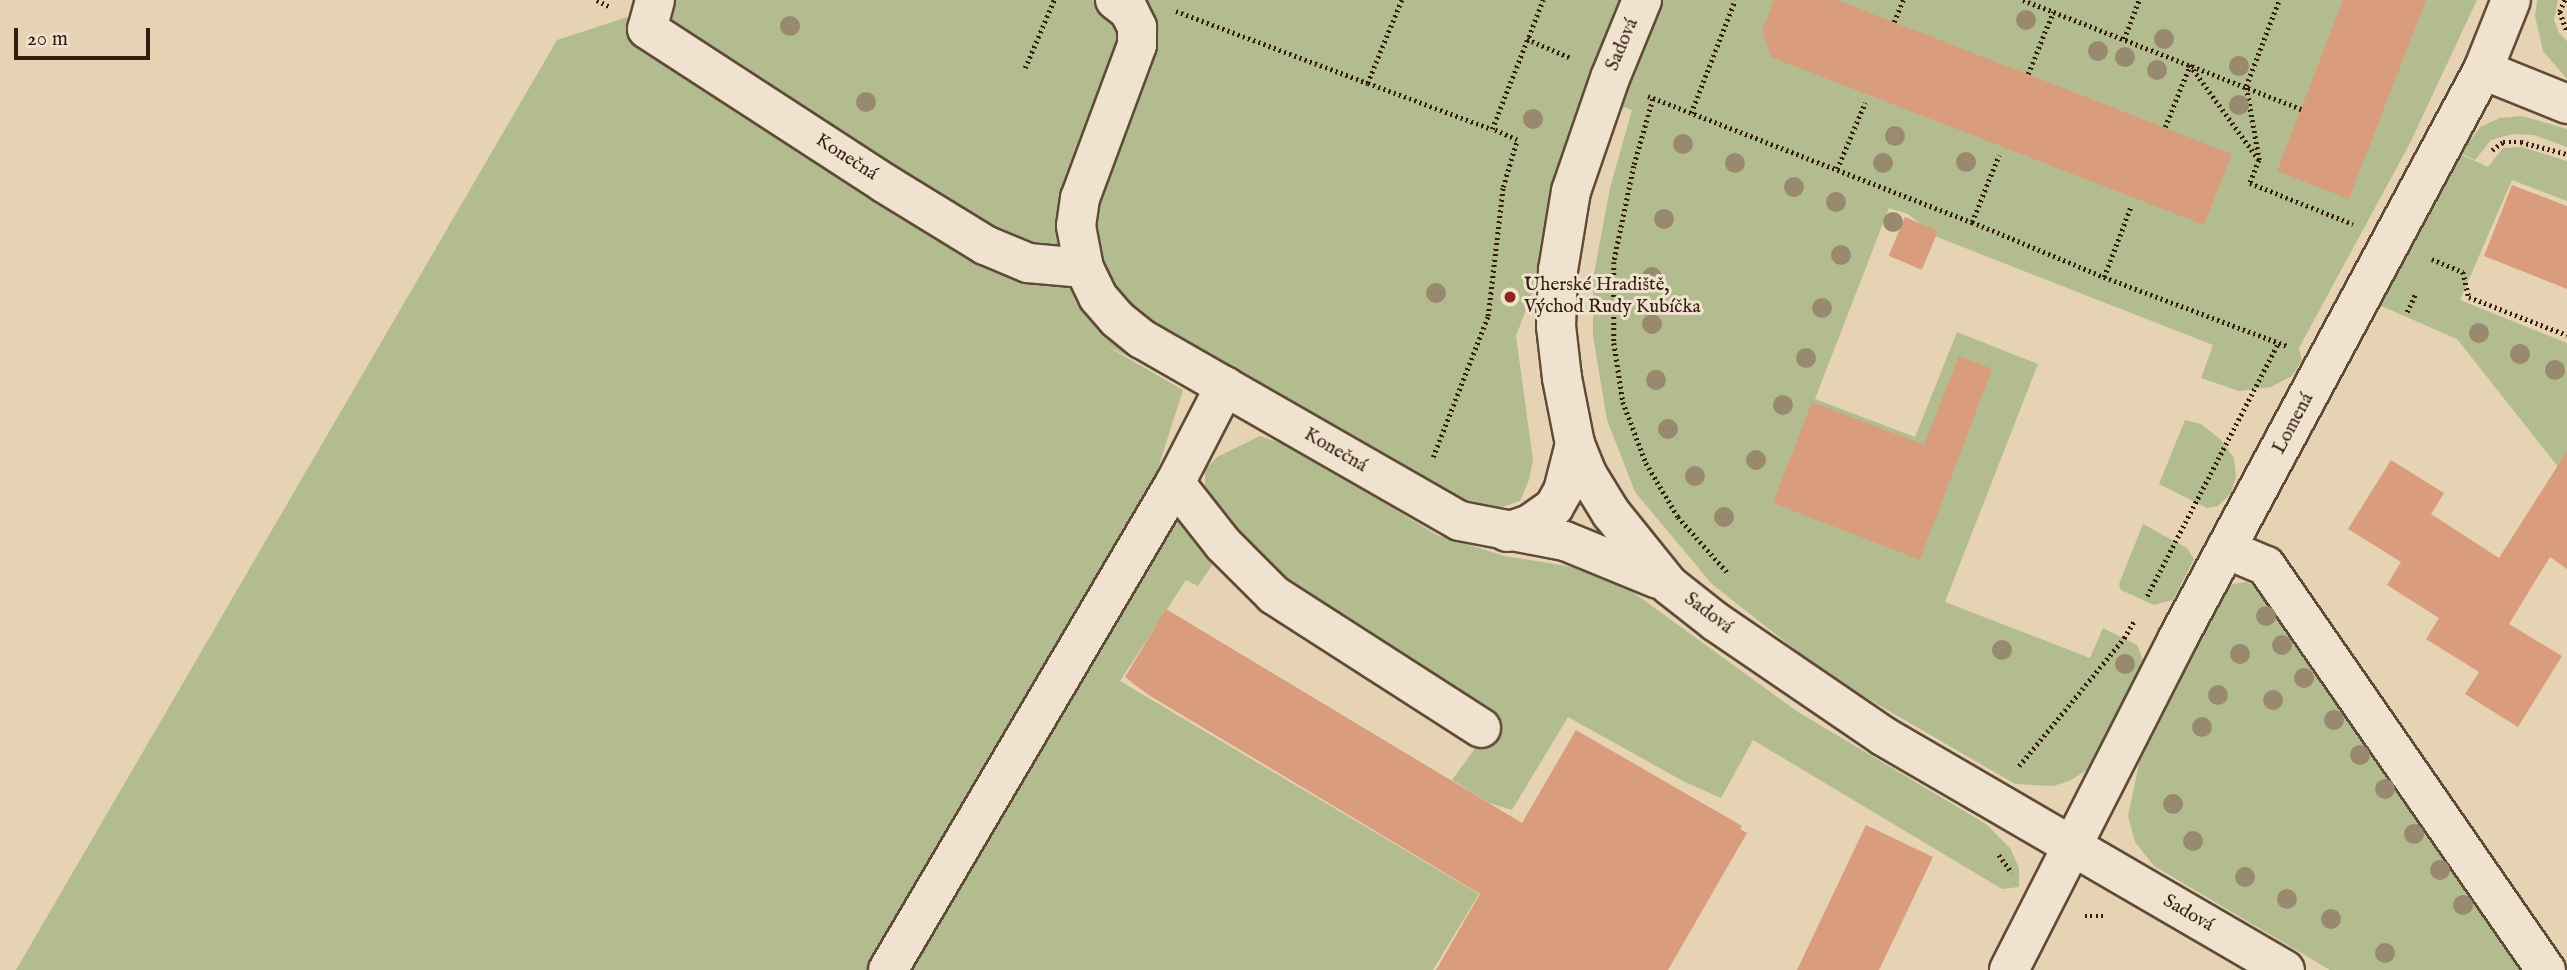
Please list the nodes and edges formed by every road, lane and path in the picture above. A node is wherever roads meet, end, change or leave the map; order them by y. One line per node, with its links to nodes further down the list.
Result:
1 (655, 0): 43 (street, Konečná)
2 (1054, 0): 20 (path)
3 (1402, 0): 24 (path)
4 (1543, 0): 17 (path)
5 (1642, 0): 23 (street, Sadová)
6 (1735, 0): 30 (path)
7 (1903, 0): 15 (path)
8 (2023, 0): 14 (path)
9 (2139, 0): 18 (path)
10 (2279, 0): 25 (path)
11 (2511, 0): 21 (street, Lomená)
12 (2565, 0): 16 (path)
13 (1122, 5): 24 (path); 43 (street, Konečná)
14 (2053, 12): 18 (path); 22 (path)
15 (1894, 22)
16 (2567, 31)
17 (1527, 39): 23 (path); 32 (path)
18 (2124, 39): 19 (path)
19 (2190, 65): 25 (path); 31 (path); 36 (path)
20 (1025, 68)
21 (2483, 70): 28 (street); 56 (street, Lomená)
22 (2028, 74)
23 (1610, 78): 26 (path); 52 (street, Sadová)
24 (1368, 83): 32 (path)
25 (2246, 86): 29 (path); 36 (path)
26 (1653, 99): 30 (path); 57 (path)
27 (1864, 103): 37 (path)
28 (2567, 104)
29 (2301, 109)
30 (1691, 113): 37 (path)
31 (2165, 127)
32 (1492, 128): 54 (path)
33 (2488, 152): 35 (path)
34 (1999, 155): 39 (path)
35 (2567, 155)
36 (2259, 160): 40 (path)
37 (1837, 169): 39 (path)
38 (2131, 206): 45 (path)
39 (1972, 222): 45 (path)
40 (2367, 229)
41 (2438, 247): 42 (path)
42 (2432, 260): 44 (path); 48 (path)
43 (1084, 268): 51 (street, Konečná)
44 (2427, 270)
45 (2104, 277): 49 (path)
46 (2417, 290): 47 (path)
47 (2407, 312)
48 (2567, 335)
49 (2278, 343): 50 (path); 59 (path)
50 (2299, 348)
51 (1225, 386): 53 (street); 54 (street, Konečná)
52 (1575, 444): 55 (street); 58 (street, Sadová)
53 (1175, 484): 61 (street); 65 (street)
54 (1417, 499): 55 (street, Konečná)
55 (1507, 532): 58 (street, Konečná)
56 (2226, 549): 63 (street, Lomená); 68 (street)
57 (1734, 577)
58 (1669, 584): 62 (street, Sadová)
59 (2145, 601)
60 (2140, 610): 62 (path)
61 (1481, 728)
62 (1996, 802): 63 (street, Sadová); 64 (path)
63 (2072, 846): 64 (street, Lomená); 67 (street, Sadová)
64 (2047, 895): 66 (street, Lomená)
65 (888, 970)
66 (2009, 970)
67 (2285, 970)
68 (2546, 970)

